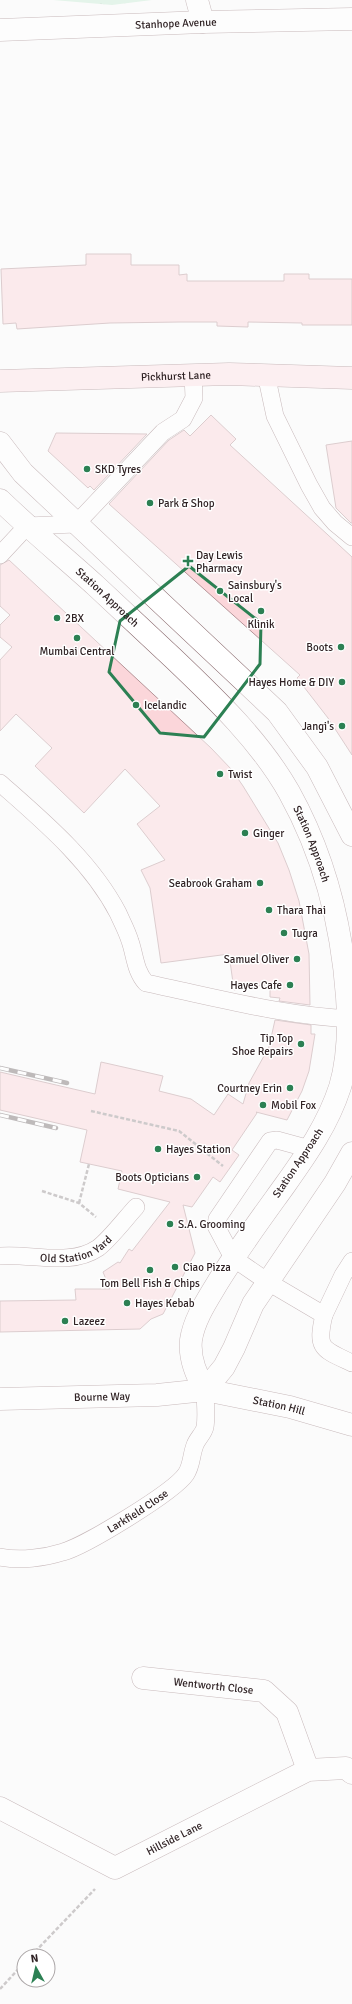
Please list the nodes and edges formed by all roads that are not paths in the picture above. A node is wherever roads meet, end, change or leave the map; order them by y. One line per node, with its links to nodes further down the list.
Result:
1 (197, 0): 3 (street)
2 (352, 19): 3 (street, Stanhope Avenue)
3 (204, 22): 4 (street, Stanhope Avenue)
4 (0, 30)
5 (266, 374): 6 (main road, Pickhurst Lane); 7 (main road, Pickhurst Lane); 13 (lane)
6 (193, 375): 8 (main road, Pickhurst Lane); 11 (lane)
7 (352, 378)
8 (0, 381)
9 (0, 442): 11 (street)
10 (0, 500): 12 (street, Station Approach)
11 (76, 524): 12 (lane); 16 (street)
12 (27, 526): 14 (lane); 17 (street, Station Approach)
13 (352, 537)
14 (0, 555)
15 (0, 783): 17 (lane)
16 (352, 835)
17 (350, 1019): 18 (street, Station Approach)
18 (310, 1149): 22 (street, Station Approach); 22 (lane)
19 (352, 1153): 24 (street)
20 (136, 1207): 21 (lane, Old Station Yard)
21 (0, 1256)
22 (233, 1258): 24 (lane); 27 (street, Station Approach)
23 (352, 1261): 25 (lane)
24 (268, 1282): 25 (lane); 27 (street)
25 (324, 1315): 26 (lane)
26 (352, 1363)
27 (205, 1390): 28 (street, Bourne Way); 29 (street, Station Hill); 30 (lane, Larkfield Close)
28 (0, 1399)
29 (352, 1425)
30 (0, 1557)
31 (143, 1678): 32 (street, Wentworth Close)
32 (308, 1770): 33 (street, Hillside Lane); 34 (street, Hillside Lane)
33 (352, 1773)
34 (0, 1808)

